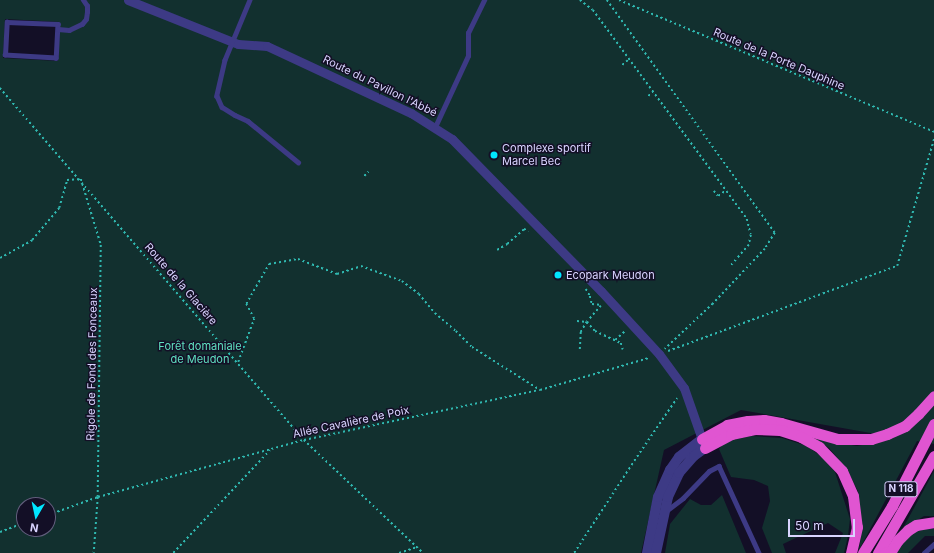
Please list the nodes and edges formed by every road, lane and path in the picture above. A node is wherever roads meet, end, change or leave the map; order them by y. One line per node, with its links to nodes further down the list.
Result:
1 (83, 0): 8 (lane)
2 (128, 0): 9 (street, Route du Pavillon l'Abbé)
3 (250, 0): 9 (lane)
4 (484, 0): 15 (lane)
5 (580, 0): 10 (path)
6 (607, 0): 36 (path)
7 (619, 0): 16 (path, Route de la Porte Dauphine)
8 (58, 29): 8 (lane)
9 (232, 42): 15 (street, Route du Pavillon l'Abbé); 18 (lane)
10 (629, 59): 11 (path); 13 (path)
11 (622, 65)
12 (0, 88): 21 (path, Route de la Glacière)
13 (653, 92): 14 (path); 23 (path)
14 (648, 96)
15 (435, 127): 29 (street, Route du Pavillon l'Abbé)
16 (934, 132)
17 (934, 139): 36 (path)
18 (298, 162)
19 (368, 172): 20 (path)
20 (364, 176)
21 (80, 179): 26 (path); 37 (path, Route de la Glacière); 46 (path, Rigole de Fond des Fonceaux)
22 (714, 191): 23 (path)
23 (726, 191): 27 (path)
24 (534, 233): 25 (path)
25 (496, 250)
26 (0, 258)
27 (730, 267)
28 (584, 282): 29 (path)
29 (605, 302): 31 (path); 36 (street, Route du Pavillon l'Abbé)
30 (577, 321): 31 (path)
31 (587, 322): 33 (path); 35 (path)
32 (624, 332): 33 (path)
33 (615, 340): 34 (path)
34 (624, 350)
35 (580, 351)
36 (659, 354): 38 (street, Route du Pavillon l'Abbé); 39 (path, Allée Cavalière de Poix)
37 (238, 363): 39 (path); 42 (path, Route de la Glacière)
38 (684, 388): 43 (street, Route du Pavillon l'Abbé); 58 (path)
39 (540, 390): 42 (path, Allée Cavalière de Poix)
40 (934, 396): 43 (highway)
41 (934, 424): 63 (highway, N 118)
42 (304, 440): 44 (path, Allée Cavalière de Poix); 53 (path, Route de la Glacière)
43 (704, 443): 47 (street); 59 (street); 62 (highway)
44 (272, 448): 46 (path, Allée Cavalière de Poix); 55 (path)
45 (934, 456): 64 (highway, N 118)
46 (98, 497): 48 (path, Allée Cavalière de Poix); 54 (path, Rigole de Fond des Fonceaux)
47 (666, 511): 60 (street); 61 (lane)
48 (56, 512)
49 (934, 522): 65 (highway)
50 (16, 526): 51 (path)
51 (0, 532)
52 (934, 544): 66 (lane)
53 (418, 547): 56 (path); 57 (path, Route de la Glacière)
54 (94, 553)
55 (173, 553)
56 (399, 553)
57 (423, 553)
58 (574, 553)
59 (647, 553)
60 (656, 553)
61 (759, 553)
62 (852, 553)
63 (863, 553)
64 (878, 553)
65 (885, 553)
66 (924, 553)

